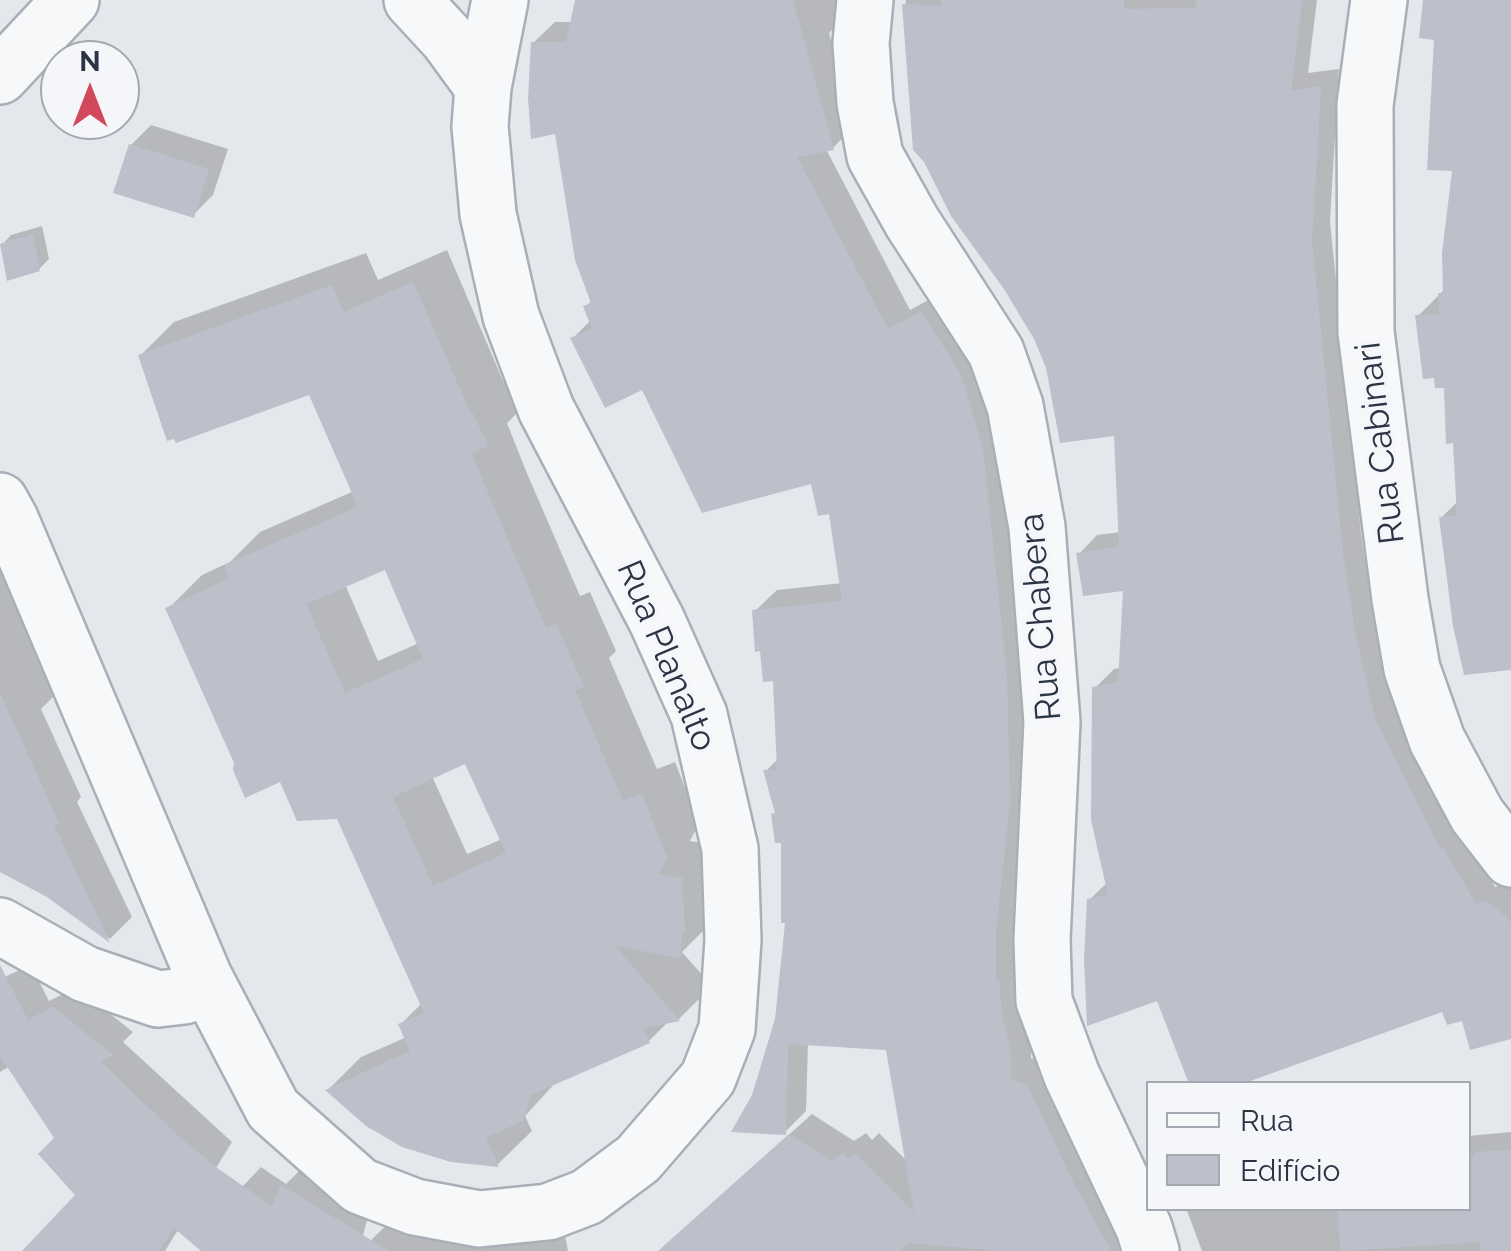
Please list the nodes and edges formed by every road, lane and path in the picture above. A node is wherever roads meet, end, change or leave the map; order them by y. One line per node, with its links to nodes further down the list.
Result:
1 (72, 0): 6 (street)
2 (412, 0): 7 (street)
3 (500, 0): 7 (street, Rua Planalto)
4 (865, 0): 12 (street, Rua Chabera)
5 (1379, 0): 9 (street, Rua Cabinari)
6 (0, 76)
7 (483, 87): 11 (street, Rua Planalto)
8 (0, 501): 11 (street, Rua Planalto)
9 (1511, 860)
10 (0, 926): 11 (street)
11 (204, 977)
12 (1151, 1251)

